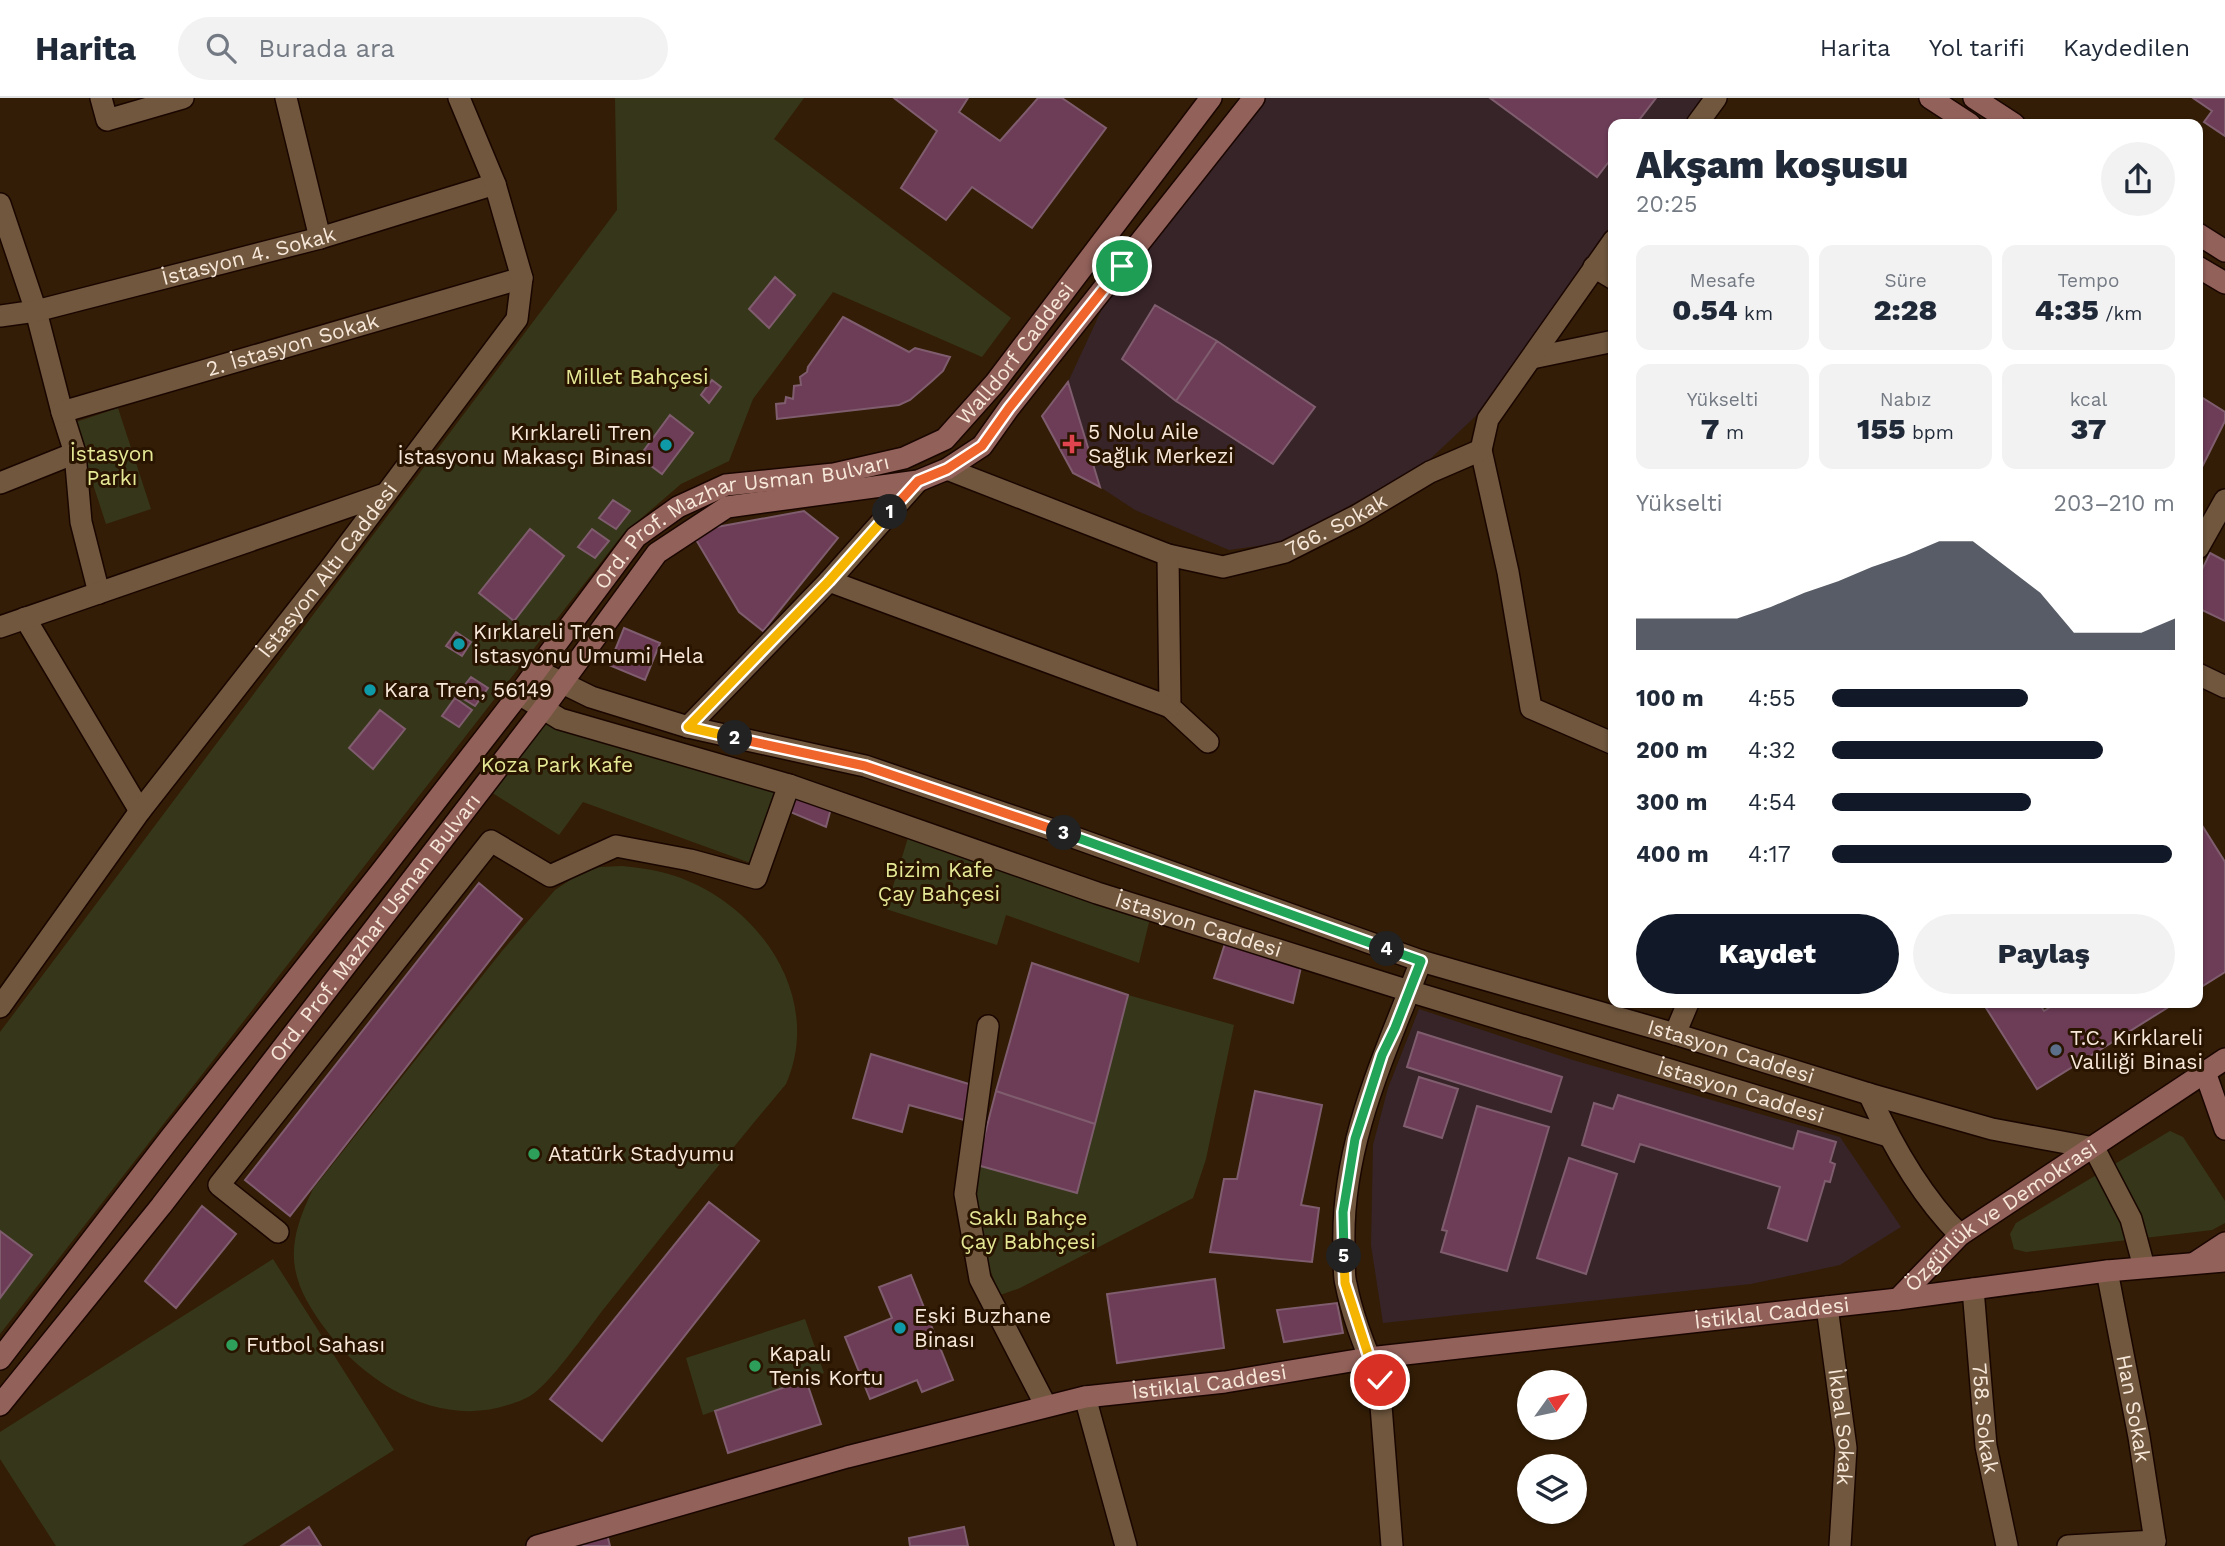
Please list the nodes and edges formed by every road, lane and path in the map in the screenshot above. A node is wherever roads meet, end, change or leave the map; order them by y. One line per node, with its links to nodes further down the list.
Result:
1 (101, 98): 2 (street)
2 (183, 98)
3 (286, 98): 16 (street)
4 (458, 98): 13 (street, İstasyon Altı Caddesi)
5 (1211, 98): 29 (main road, Walldorf Caddesi)
6 (1254, 98): 32 (main road, Walldorf Caddesi)
7 (1716, 98): 11 (street)
8 (1930, 98): 10 (main road)
9 (1974, 98): 12 (main road)
10 (1961, 116)
11 (1701, 119)
12 (2006, 119)
13 (495, 184): 16 (street, İstasyon 4. Sokak); 22 (street, İstasyon Altı Caddesi)
14 (0, 204): 24 (street)
15 (2203, 237): 18 (main road)
16 (320, 238): 24 (street, İstasyon 4. Sokak)
17 (1608, 248): 19 (street)
18 (2225, 251)
19 (1594, 267): 21 (street); 27 (street)
20 (2203, 270): 23 (main road)
21 (1608, 275)
22 (522, 278): 28 (street, 2. İstasyon Sokak); 35 (street, İstasyon Altı Caddesi)
23 (2225, 283)
24 (36, 311): 25 (street, İstasyon 4. Sokak); 28 (street)
25 (0, 316)
26 (1608, 342): 27 (street)
27 (1532, 358): 30 (street)
28 (62, 412): 31 (street)
29 (945, 439): 43 (main road, Ord. Prof. Mazhar Usman Bulvarı)
30 (1481, 450): 38 (street, 766. Sokak); 51 (street)
31 (75, 453): 34 (street); 40 (street)
32 (947, 469): 33 (main road, Ord. Prof. Mazhar Usman Bulvarı); 38 (street, 766. Sokak)
33 (918, 481): 39 (street); 45 (main road, Ord. Prof. Mazhar Usman Bulvarı)
34 (0, 483)
35 (385, 494): 40 (street); 54 (street, İstasyon Altı Caddesi)
36 (2225, 499): 37 (street)
37 (2203, 539)
38 (1168, 555): 48 (street)
39 (829, 581): 48 (street); 50 (street)
40 (99, 593): 41 (street)
41 (25, 618): 42 (street); 54 (street)
42 (0, 627)
43 (536, 670): 45 (street, Istasyon Caddesi); 47 (main road, Ord. Prof. Mazhar Usman Bulvarı)
44 (2203, 676): 46 (street)
45 (561, 684): 49 (main road, Ord. Prof. Mazhar Usman Bulvarı); 50 (street, Istasyon Caddesi)
46 (2225, 687)
47 (519, 694): 49 (street, İstasyon Caddesi); 78 (main road, Ord. Prof. Mazhar Usman Bulvarı)
48 (1170, 707): 52 (street)
49 (543, 709): 53 (street, İstasyon Caddesi); 80 (main road, Ord. Prof. Mazhar Usman Bulvarı)
50 (688, 727): 55 (street, Istasyon Caddesi)
51 (1608, 741)
52 (1208, 742)
53 (789, 785): 56 (street, İstasyon Caddesi); 67 (street)
54 (140, 811): 57 (street, İstasyon Altı Caddesi)
55 (1421, 961): 56 (street); 60 (street, Istasyon Caddesi)
56 (1409, 991): 65 (street, İstasyon Caddesi); 77 (street)
57 (0, 1007)
58 (1686, 1008): 60 (street)
59 (988, 1026): 81 (street)
60 (1675, 1034): 63 (street, Istasyon Caddesi)
61 (2225, 1059): 62 (main road, Özgürlük ve Demokrasi)
62 (2205, 1072): 64 (main road); 66 (main road, Özgürlük ve Demokrasi)
63 (1869, 1094): 65 (street); 66 (street, Istasyon Caddesi)
64 (2225, 1129)
65 (1888, 1136): 68 (street)
66 (2094, 1148): 68 (main road, Özgürlük ve Demokrasi); 72 (street)
67 (278, 1232)
68 (1960, 1236): 75 (main road, Özgürlük ve Demokrasi)
69 (2225, 1243): 71 (main road)
70 (2225, 1261): 71 (main road, Özgürlük ve Demokrasi)
71 (2194, 1263): 72 (main road, Özgürlük ve Demokrasi)
72 (2144, 1268): 73 (main road, Özgürlük ve Demokrasi)
73 (2107, 1271): 74 (main road, Özgürlük ve Demokrasi); 82 (street, Han Sokak)
74 (1973, 1289): 75 (main road, Özgürlük ve Demokrasi); 87 (street, 758. Sokak)
75 (1898, 1299): 76 (main road, İstiklal Caddesi)
76 (1827, 1307): 77 (main road, İstiklal Caddesi); 86 (street, İkbal Sokak)
77 (1369, 1357): 79 (main road, İstiklal Caddesi); 85 (street)
78 (0, 1359)
79 (1084, 1397): 81 (main road, İstiklal Caddesi); 84 (street)
80 (0, 1405)
81 (1046, 1406): 83 (main road, İstiklal Caddesi)
82 (2154, 1544): 88 (street)
83 (537, 1546)
84 (1126, 1546)
85 (1392, 1546)
86 (1840, 1546)
87 (2007, 1546)
88 (2068, 1546)

